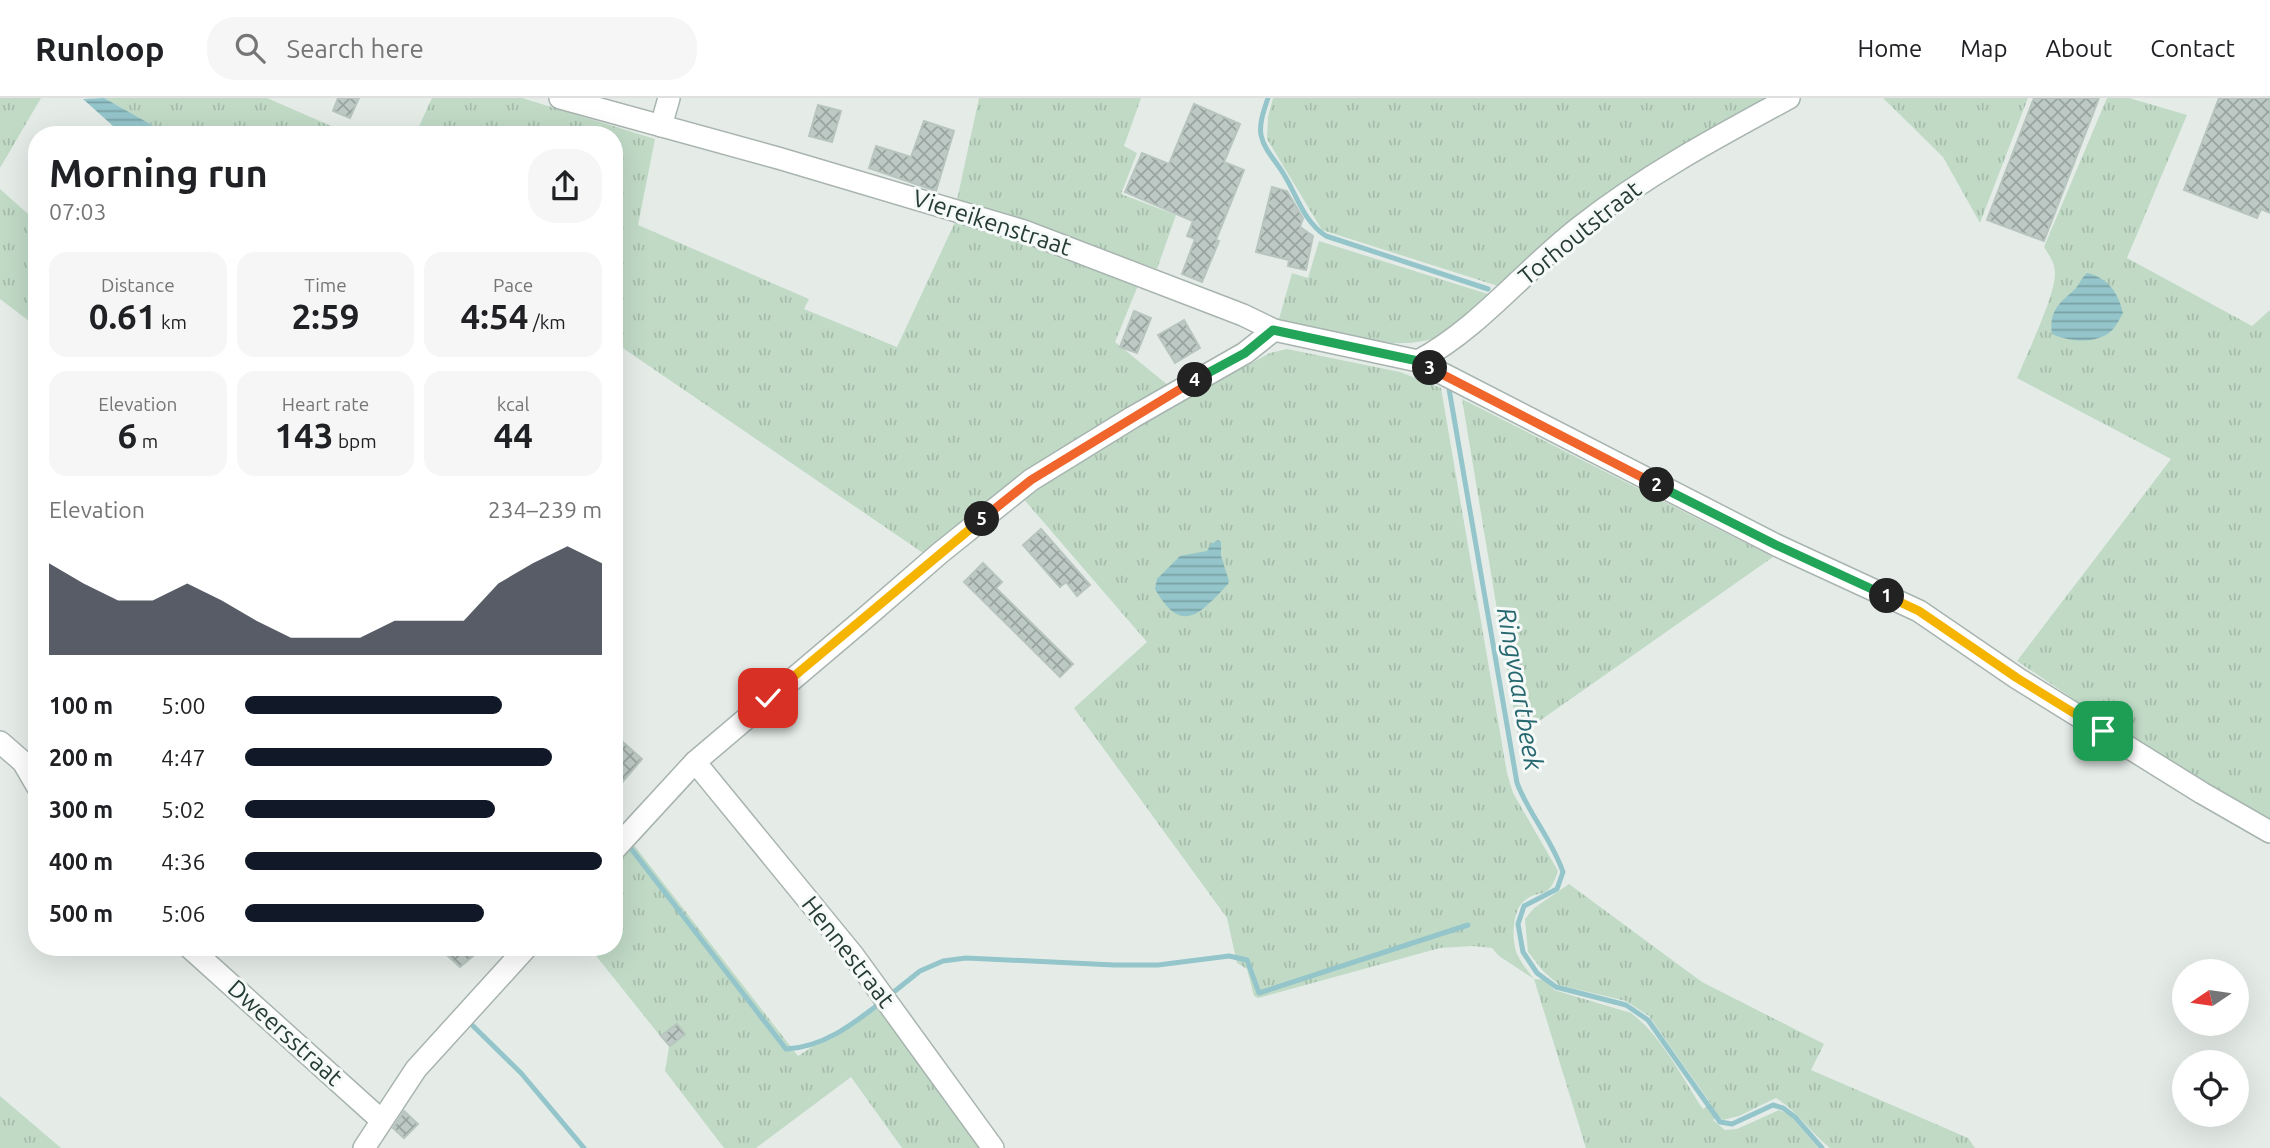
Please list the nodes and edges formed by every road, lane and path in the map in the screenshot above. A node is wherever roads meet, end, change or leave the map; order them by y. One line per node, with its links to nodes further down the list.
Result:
1 (560, 98): 4 (street, Viereikenstraat)
2 (669, 98): 4 (street)
3 (1789, 98): 6 (street, Torhoutstraat)
4 (661, 126): 5 (street, Viereikenstraat)
5 (1273, 330): 6 (street, Viereikenstraat); 8 (street)
6 (1418, 361): 10 (street, Viereikenstraat)
7 (0, 742): 9 (street)
8 (695, 762): 11 (street); 16 (street, Hennestraat)
9 (28, 771)
10 (2270, 832)
11 (623, 840)
12 (199, 956): 14 (street, Dweersstraat)
13 (519, 956): 14 (street)
14 (382, 1120): 15 (street)
15 (364, 1148)
16 (993, 1148)

